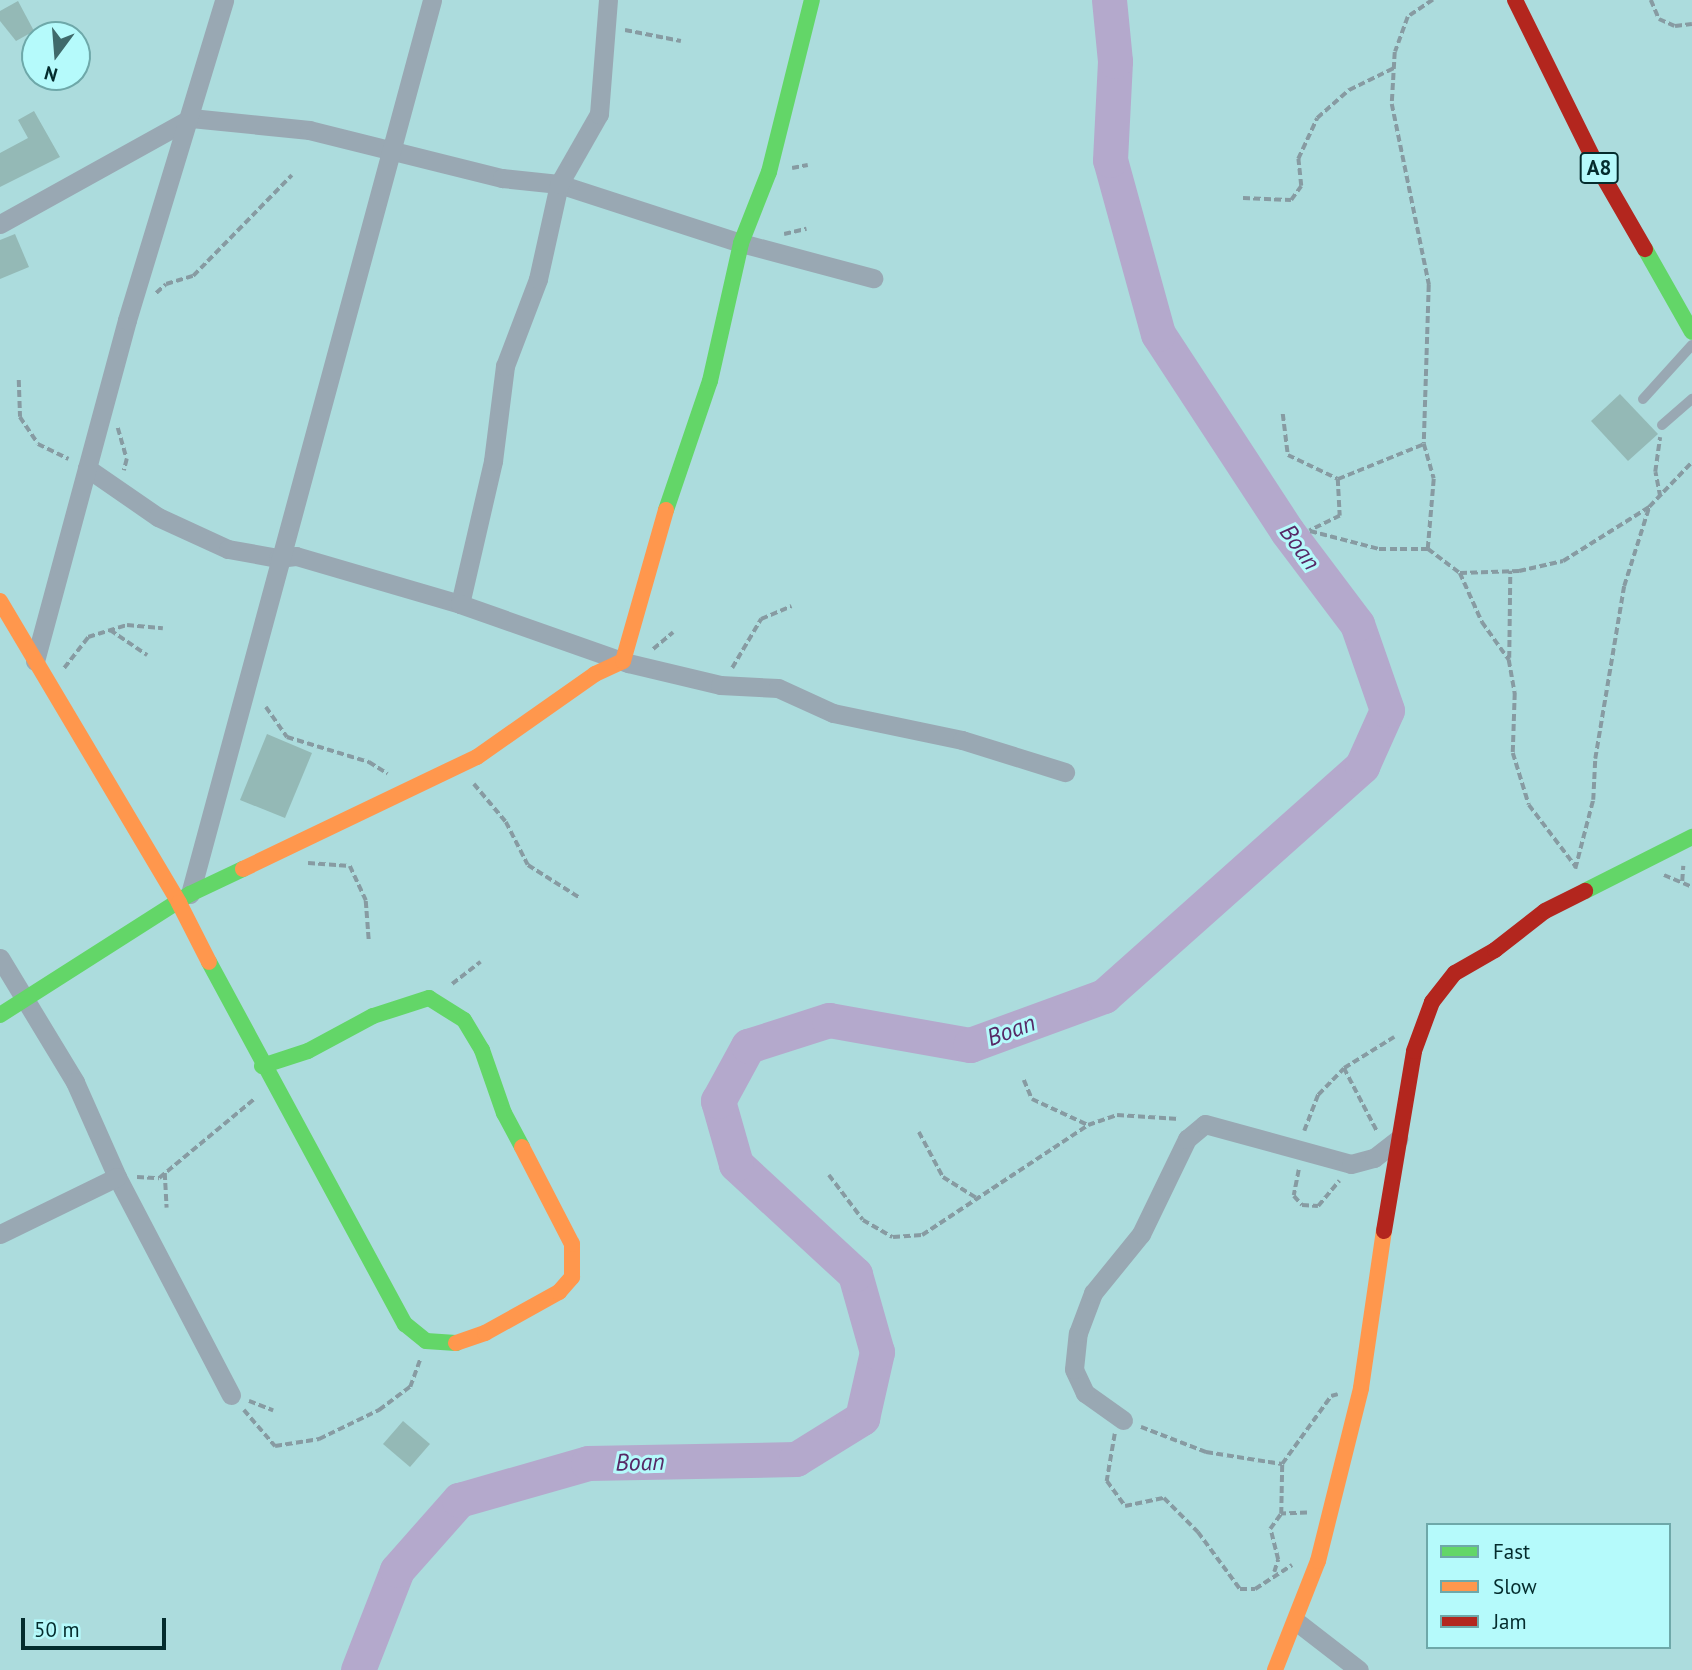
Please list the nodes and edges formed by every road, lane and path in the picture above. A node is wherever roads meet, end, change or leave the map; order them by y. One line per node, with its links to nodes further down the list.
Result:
1 (224, 0): 12 (street)
2 (432, 0): 13 (street)
3 (608, 0): 9 (street)
4 (812, 0): 18 (street)
5 (1433, 0): 11 (path)
6 (1515, 0): 21 (street, A8)
7 (1651, 0): 8 (path)
8 (1692, 24)
9 (604, 29): 10 (path); 15 (street)
10 (681, 41)
11 (1394, 68): 16 (path); 29 (path)
12 (191, 118): 13 (street); 17 (street); 20 (street)
13 (390, 147): 15 (street); 37 (street)
14 (292, 175): 20 (path)
15 (559, 184): 18 (street); 41 (street)
16 (1243, 198)
17 (0, 224)
18 (741, 243): 19 (street); 48 (street)
19 (873, 278)
20 (127, 320): 24 (street)
21 (1692, 332)
22 (1692, 345): 25 (lane)
23 (19, 380): 31 (path)
24 (106, 398): 31 (street); 33 (path)
25 (1643, 399)
26 (1692, 399): 28 (lane)
27 (1283, 414): 32 (path)
28 (1662, 425): 34 (path)
29 (1424, 444): 32 (path); 36 (path)
30 (1692, 463): 34 (path)
31 (87, 468): 33 (street); 47 (street)
32 (1338, 479): 36 (path)
33 (118, 490): 37 (street)
34 (1660, 496): 35 (path)
35 (1649, 507): 38 (path); 57 (path)
36 (1428, 549): 39 (path)
37 (278, 558): 41 (street); 60 (street)
38 (1510, 571): 39 (path); 46 (path)
39 (1460, 573): 46 (path)
40 (0, 601): 47 (street)
41 (460, 604): 48 (street)
42 (791, 606): 49 (path)
43 (163, 628): 44 (path)
44 (110, 630): 45 (path); 50 (path)
45 (147, 655)
46 (1509, 660): 57 (path)
47 (35, 661): 50 (street)
48 (623, 661): 49 (street); 52 (street)
49 (722, 685): 53 (street)
50 (49, 686): 60 (street)
51 (266, 707): 54 (path)
52 (458, 766): 54 (street); 61 (path)
53 (1065, 772)
54 (411, 789): 60 (street)
55 (1692, 837): 59 (street)
56 (300, 862): 62 (path)
57 (1577, 867): 58 (path); 59 (path)
58 (1571, 876)
59 (1595, 883): 76 (street)
60 (185, 898): 65 (street); 69 (street)
61 (580, 898)
62 (369, 941)
63 (0, 958): 65 (street)
64 (480, 962): 66 (path)
65 (26, 996): 67 (street); 81 (street)
66 (429, 998): 69 (street); 85 (street)
67 (0, 1015)
68 (1397, 1035): 70 (path)
69 (262, 1066): 72 (street)
70 (1344, 1068): 76 (path); 77 (path)
71 (1024, 1080): 73 (path)
72 (272, 1085): 79 (path); 85 (street)
73 (1088, 1125): 74 (path); 82 (path)
74 (1205, 1125): 77 (street); 89 (street)
75 (919, 1132): 82 (path)
76 (1392, 1144): 78 (street); 86 (street)
77 (1303, 1149): 78 (street); 78 (path)
78 (1351, 1164)
79 (165, 1173): 81 (path); 83 (path)
80 (829, 1175): 82 (path)
81 (117, 1177): 84 (street); 87 (street)
82 (976, 1198)
83 (167, 1208)
84 (0, 1234)
85 (426, 1341): 87 (path)
86 (1362, 1388): 90 (path); 91 (street)
87 (231, 1395): 88 (path)
88 (273, 1410)
89 (1123, 1420): 90 (path); 94 (path)
90 (1282, 1464): 92 (path)
91 (1331, 1511): 92 (path); 93 (street)
92 (1281, 1514): 94 (path)
93 (1318, 1561): 94 (path); 95 (street)
94 (1273, 1573)
95 (1297, 1622): 96 (street); 97 (street)
96 (1275, 1670)
97 (1359, 1670)

